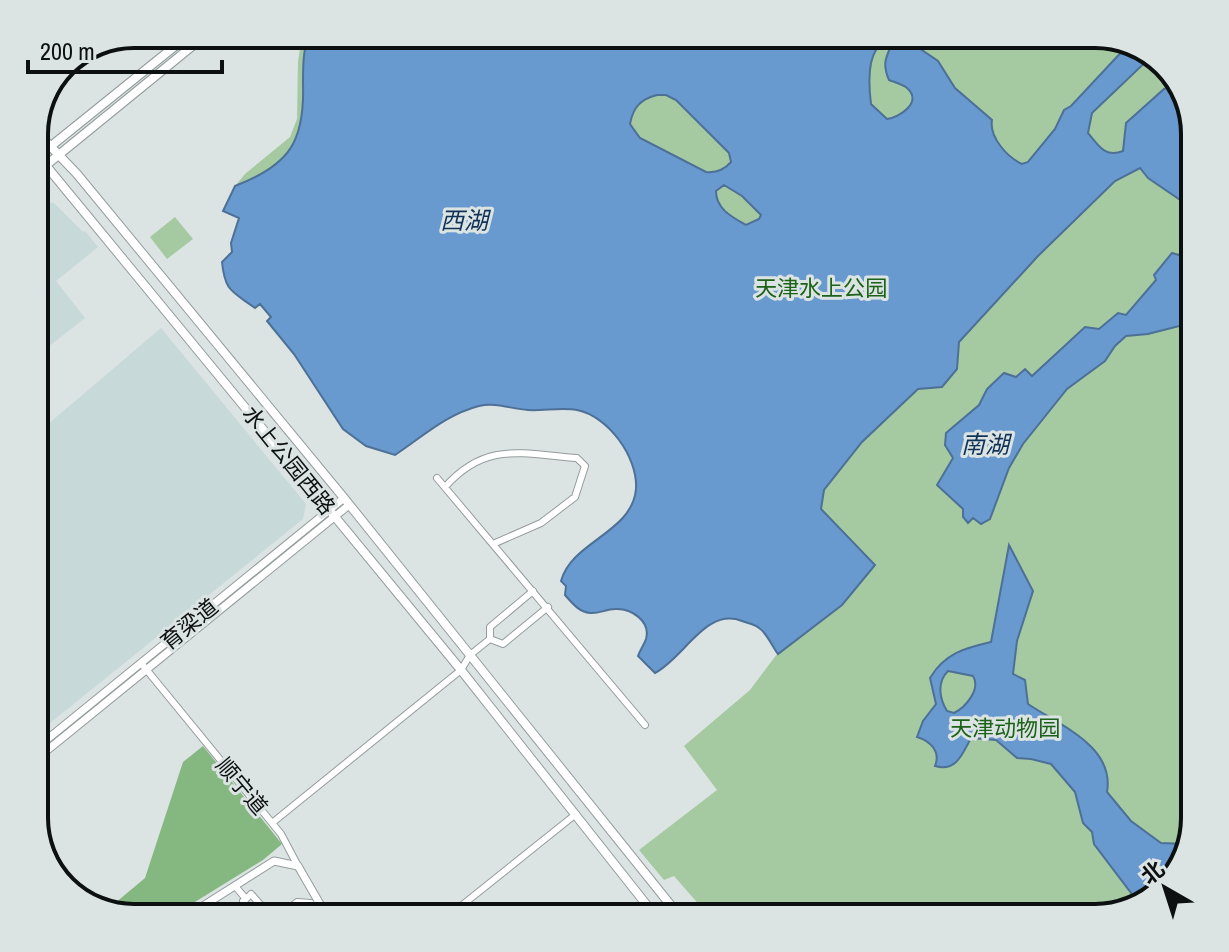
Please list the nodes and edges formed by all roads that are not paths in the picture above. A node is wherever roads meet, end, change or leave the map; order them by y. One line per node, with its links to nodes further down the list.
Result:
1 (173, 48): 4 (main road, 水上公园西路)
2 (190, 48): 6 (main road)
3 (48, 144): 4 (main road, 水上公园西路)
4 (51, 147): 5 (main road, 水上公园西路); 6 (main road, 水上公园西路)
5 (48, 149)
6 (60, 155): 7 (main road); 11 (main road, 水上公园西路)
7 (48, 164)
8 (48, 166): 12 (main road, 水上公园西路)
9 (437, 478): 10 (street)
10 (445, 487): 13 (street); 13 (street)
11 (346, 501): 12 (street); 17 (main road, 水上公园西路)
12 (332, 513): 18 (street); 19 (main road, 水上公园西路)
13 (493, 544): 14 (street)
14 (533, 591): 15 (street); 16 (street)
15 (548, 607): 16 (street); 20 (street)
16 (490, 639): 17 (street)
17 (470, 655): 19 (street); 34 (main road, 水上公园西路)
18 (143, 666): 21 (street, 育梁道); 22 (street); 24 (street, 顺宁道)
19 (461, 670): 23 (main road, 水上公园西路); 24 (street)
20 (645, 725)
21 (48, 739)
22 (48, 749)
23 (576, 814): 32 (street); 33 (main road, 水上公园西路)
24 (272, 823): 25 (street, 顺宁道)
25 (298, 866): 26 (street); 31 (street, 顺宁道)
26 (235, 886): 27 (street); 28 (street)
27 (246, 899): 29 (street); 30 (street)
28 (206, 904)
29 (245, 904)
30 (261, 904)
31 (320, 904)
32 (464, 904)
33 (646, 904)
34 (670, 904)

